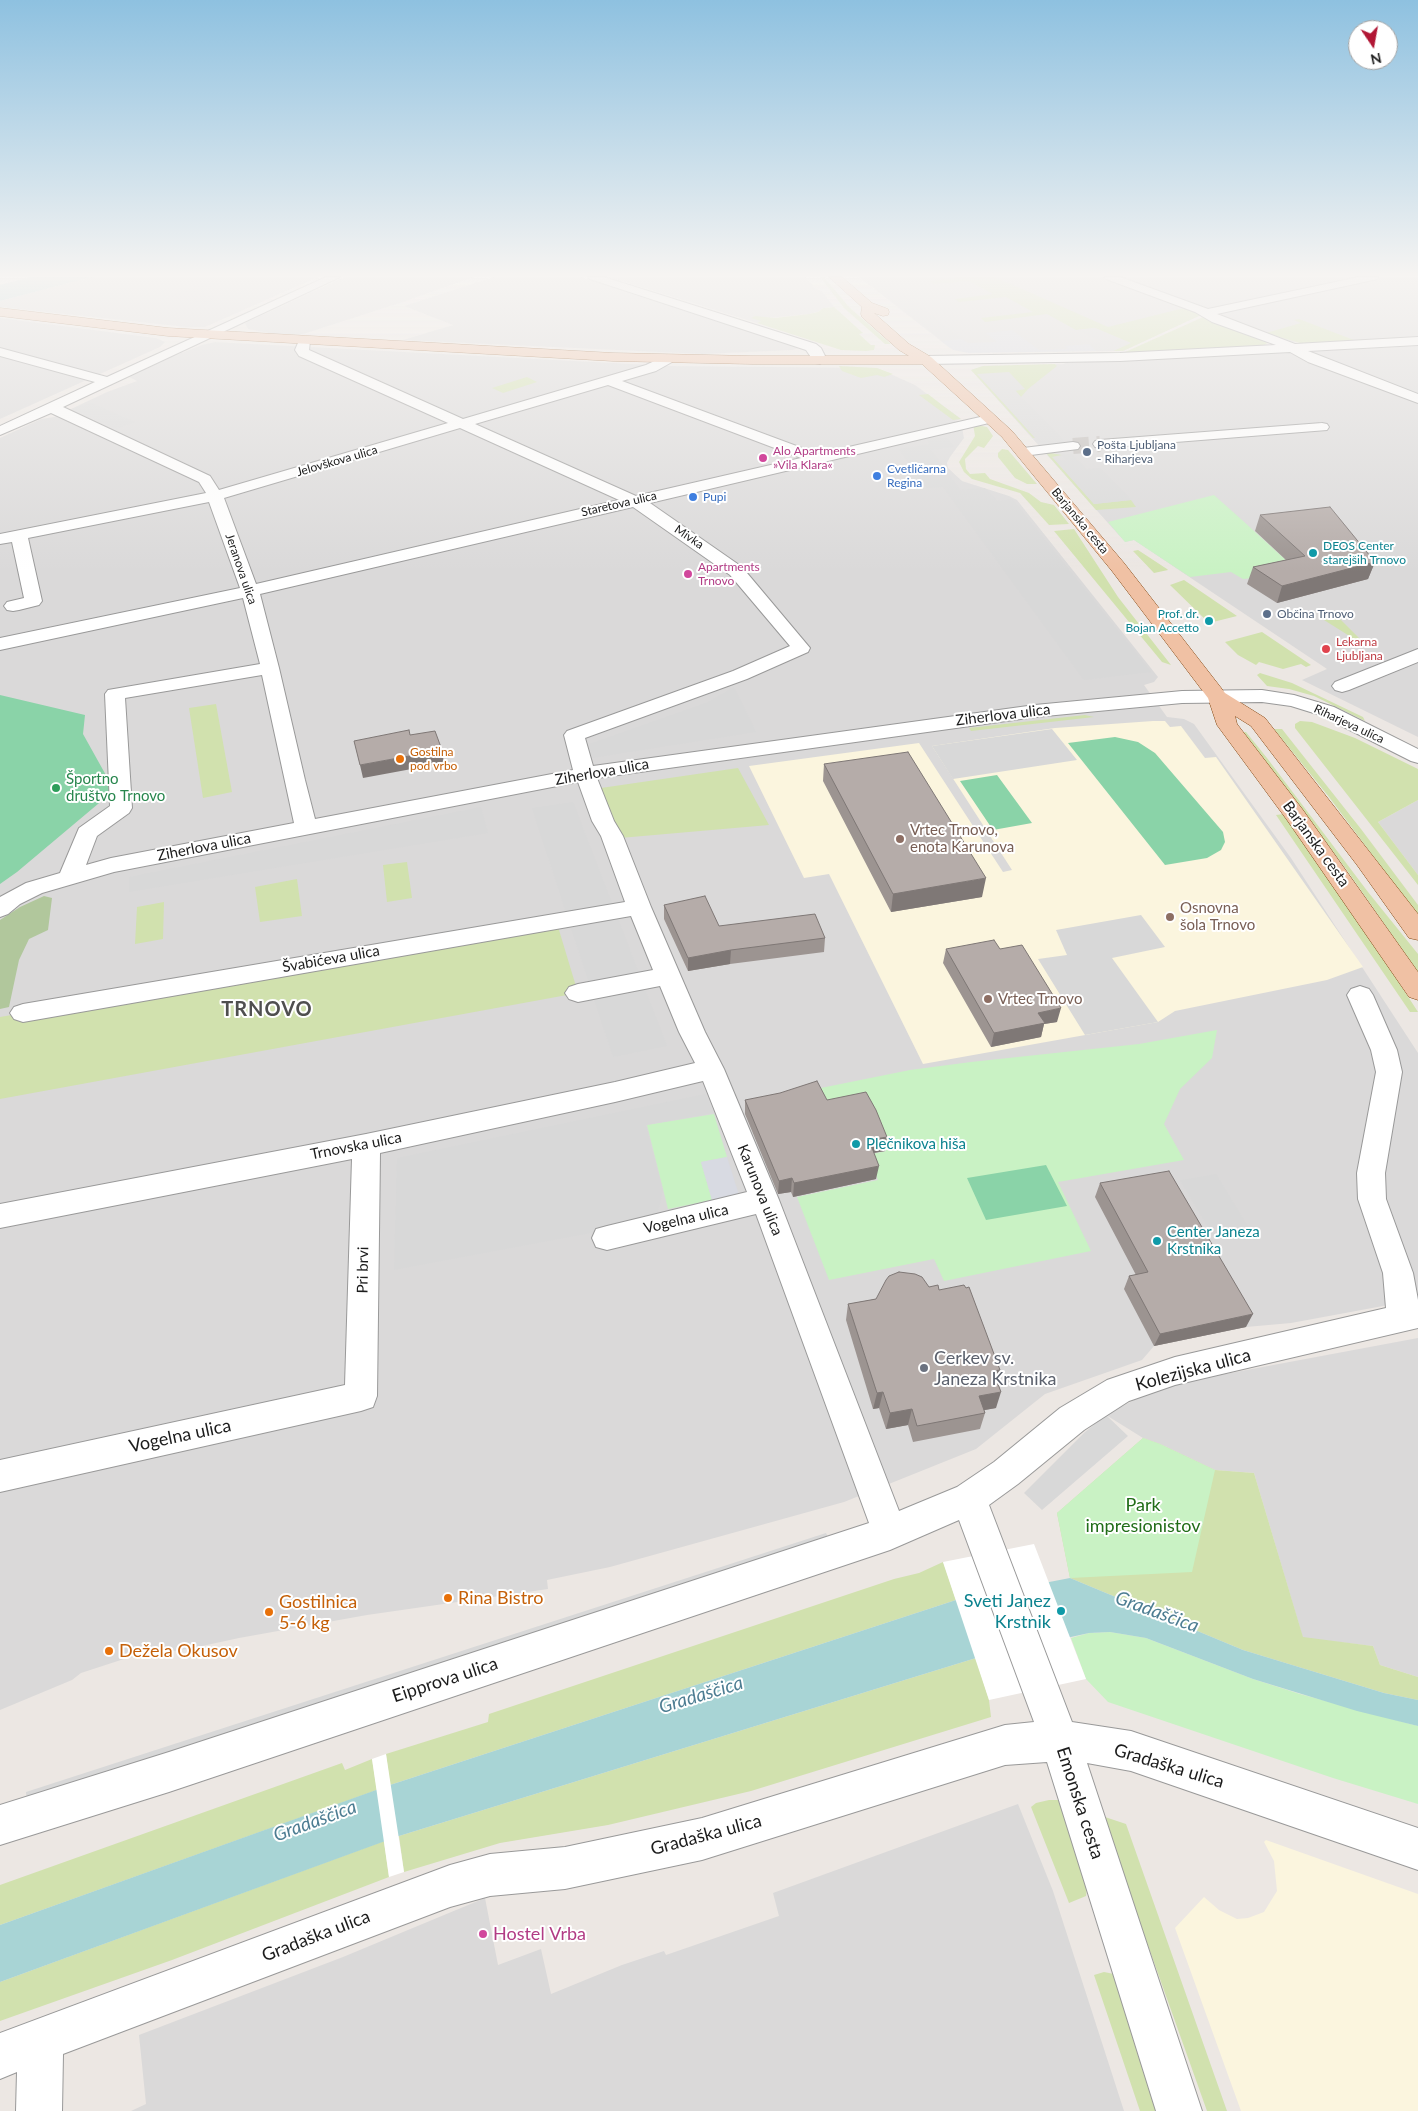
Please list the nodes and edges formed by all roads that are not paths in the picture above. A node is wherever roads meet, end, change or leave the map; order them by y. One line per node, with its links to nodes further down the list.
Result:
1 (87, 376): 8 (street)
2 (119, 376): 8 (street)
3 (353, 376): 12 (street, Mivka)
4 (624, 376): 7 (street, Jelovškova ulica)
5 (943, 376): 11 (main road, Barjanska cesta)
6 (1356, 376): 9 (street)
7 (608, 380): 12 (street, Jelovškova ulica); 18 (street)
8 (107, 381): 10 (street)
9 (1418, 399)
10 (51, 407): 14 (street); 19 (street, Jeranova ulica)
11 (989, 418): 17 (main road, Barjanska cesta); 18 (street, Staretova ulica)
12 (462, 424): 19 (street, Jelovškova ulica); 20 (street, Mivka)
13 (1322, 427): 15 (street)
14 (0, 431)
15 (1100, 444)
16 (1073, 446): 17 (street)
17 (1023, 452): 29 (main road, Barjanska cesta)
18 (816, 459): 20 (street, Staretova ulica)
19 (215, 496): 21 (street, Jelovškova ulica); 23 (street, Jeranova ulica)
20 (634, 501): 23 (street, Staretova ulica); 31 (street, Mivka)
21 (19, 536): 22 (street, Jelovškova ulica); 24 (street)
22 (0, 539)
23 (250, 591): 25 (street, Staretova ulica); 27 (street, Jeranova ulica)
24 (13, 606)
25 (0, 644)
26 (1418, 655): 28 (street)
27 (270, 668): 32 (street, Jeranova ulica); 33 (street)
28 (1342, 686)
29 (1218, 696): 30 (street, Riharjeva ulica); 31 (street, Ziherlova ulica); 36 (main road, Barjanska cesta); 38 (main road, Barjanska cesta)
30 (1418, 757)
31 (585, 774): 32 (street, Ziherlova ulica); 34 (street, Karunova ulica)
32 (306, 828): 33 (street, Ziherlova ulica)
33 (70, 876): 35 (street, Ziherlova ulica)
34 (639, 907): 37 (street, Karunova ulica); 41 (street, Švabićeva ulica)
35 (0, 909)
36 (1418, 932)
37 (668, 976): 39 (street); 42 (street, Karunova ulica)
38 (1418, 991)
39 (578, 993)
40 (1360, 995): 47 (street)
41 (23, 1013)
42 (711, 1069): 43 (street, Trnovska ulica); 44 (street, Karunova ulica)
43 (366, 1145): 45 (street, Trnovska ulica); 48 (street, Pri brvi)
44 (765, 1200): 46 (street, Vogelna ulica); 51 (street, Karunova ulica)
45 (0, 1216)
46 (607, 1238)
47 (1409, 1316): 50 (street, Kolezijska ulica)
48 (360, 1396): 49 (street, Vogelna ulica)
49 (0, 1476)
50 (969, 1499): 51 (street); 52 (street, Emonska cesta)
51 (890, 1533): 53 (street, Eipprova ulica)
52 (1060, 1741): 54 (street, Gradaška ulica); 55 (street, Gradaška ulica); 58 (street, Emonska cesta)
53 (0, 1825)
54 (1418, 1849)
55 (41, 2041): 56 (street, Gradaška ulica); 57 (street)
56 (0, 2056)
57 (39, 2111)
58 (1179, 2111)

